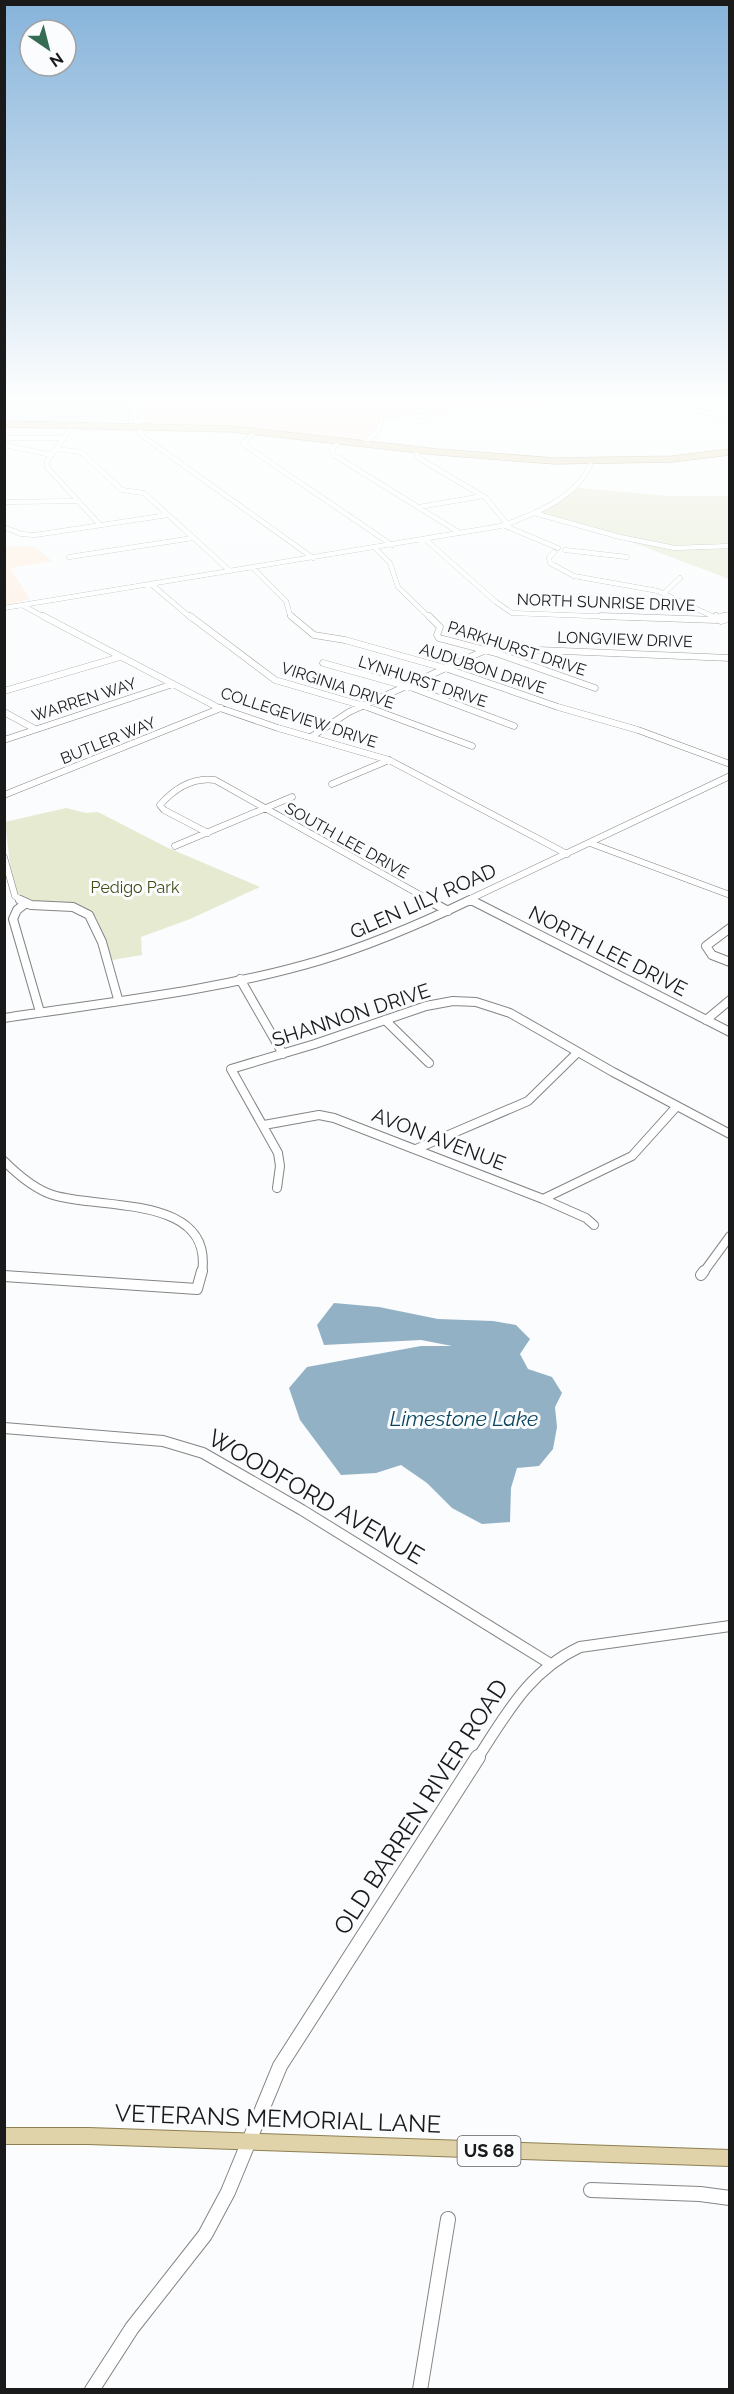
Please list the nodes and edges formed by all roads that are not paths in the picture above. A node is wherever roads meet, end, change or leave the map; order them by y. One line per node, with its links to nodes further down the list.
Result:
1 (88, 512): 9 (street)
2 (164, 512): 8 (street)
3 (248, 512): 21 (street)
4 (342, 512): 15 (street)
5 (426, 512): 12 (street)
6 (495, 512): 10 (street)
7 (534, 513): 10 (street); 16 (street)
8 (168, 515): 9 (street); 13 (street)
9 (100, 525): 11 (street)
10 (505, 525): 12 (street); 18 (street)
11 (4, 527)
12 (460, 534): 14 (street)
13 (193, 538): 19 (street); 23 (street)
14 (425, 539): 15 (street); 29 (street, NORTH SUNRISE DRIVE)
15 (392, 545): 17 (street)
16 (729, 546)
17 (375, 548): 21 (street); 31 (street, PARKHURST DRIVE)
18 (557, 550): 20 (street); 26 (street)
19 (69, 557)
20 (627, 557)
21 (313, 558): 22 (street)
22 (253, 568): 23 (street); 35 (street, AUDUBON DRIVE)
23 (230, 571): 25 (street)
24 (680, 578): 26 (street)
25 (151, 584): 27 (street); 40 (street, VIRGINIA DRIVE)
26 (664, 593): 29 (street)
27 (22, 605): 28 (street); 32 (street, COLLEGEVIEW DRIVE)
28 (4, 608)
29 (706, 616): 30 (street, NORTH SUNRISE DRIVE)
30 (724, 618)
31 (485, 650): 33 (street, LONGVIEW DRIVE); 35 (street); 38 (street, PARKHURST DRIVE)
32 (120, 657): 36 (street, COLLEGEVIEW DRIVE); 39 (street)
33 (729, 658)
34 (323, 663): 37 (street, LYNHURST DRIVE)
35 (445, 668): 37 (street); 49 (street, AUDUBON DRIVE)
36 (172, 684): 41 (street, COLLEGEVIEW DRIVE); 44 (street, WARREN WAY)
37 (404, 686): 40 (street); 43 (street, LYNHURST DRIVE)
38 (595, 688)
39 (4, 691)
40 (362, 706): 45 (street); 47 (street, VIRGINIA DRIVE)
41 (221, 708): 45 (street, COLLEGEVIEW DRIVE); 52 (street, BUTLER WAY)
42 (5, 714): 44 (street)
43 (514, 726)
44 (35, 729): 46 (street, WARREN WAY)
45 (311, 737): 48 (street, COLLEGEVIEW DRIVE)
46 (4, 740)
47 (472, 746)
48 (389, 760): 51 (street); 58 (street, COLLEGEVIEW DRIVE)
49 (729, 764)
50 (729, 776): 56 (street, GLEN LILY ROAD)
51 (332, 784)
52 (4, 795)
53 (292, 797): 54 (street)
54 (264, 809): 55 (street); 55 (street, SOUTH LEE DRIVE); 63 (street, SOUTH LEE DRIVE)
55 (208, 833): 57 (street)
56 (590, 843): 58 (street, GLEN LILY ROAD); 60 (street)
57 (175, 846)
58 (567, 854): 61 (street, GLEN LILY ROAD)
59 (4, 857): 62 (street)
60 (729, 895)
61 (471, 900): 63 (street, GLEN LILY ROAD); 72 (street, NORTH LEE DRIVE)
62 (26, 903): 67 (street); 69 (street)
63 (448, 911): 66 (street, GLEN LILY ROAD)
64 (729, 928): 65 (street)
65 (729, 962)
66 (240, 980): 67 (street, GLEN LILY ROAD); 75 (street)
67 (118, 999): 69 (street, GLEN LILY ROAD)
68 (729, 1000): 72 (street)
69 (40, 1012): 70 (street, GLEN LILY ROAD)
70 (4, 1018)
71 (385, 1020): 74 (street, SHANNON DRIVE); 75 (street, SHANNON DRIVE); 76 (street)
72 (706, 1020): 73 (street, NORTH LEE DRIVE)
73 (729, 1032)
74 (578, 1052): 77 (street, SHANNON DRIVE); 80 (street)
75 (283, 1054): 78 (street, SHANNON DRIVE)
76 (429, 1063)
77 (676, 1106): 79 (street, SHANNON DRIVE); 83 (street)
78 (264, 1125): 80 (street, AVON AVENUE); 82 (street)
79 (729, 1134)
80 (416, 1149): 83 (street, AVON AVENUE)
81 (4, 1161): 87 (street)
82 (277, 1188)
83 (543, 1199): 84 (street, AVON AVENUE)
84 (594, 1225)
85 (729, 1236): 86 (street)
86 (701, 1275)
87 (4, 1276)
88 (4, 1428): 90 (street, WOODFORD AVENUE)
89 (729, 1626): 90 (street, OLD BARREN RIVER ROAD)
90 (549, 1663): 92 (street, OLD BARREN RIVER ROAD)
91 (4, 2136): 92 (main road, VETERANS MEMORIAL LANE / US 68)
92 (248, 2142): 93 (main road, VETERANS MEMORIAL LANE / US 68); 97 (street, OLD BARREN RIVER ROAD)
93 (729, 2158)
94 (591, 2190): 95 (street)
95 (729, 2198)
96 (447, 2219): 98 (street)
97 (92, 2390)
98 (420, 2390)

